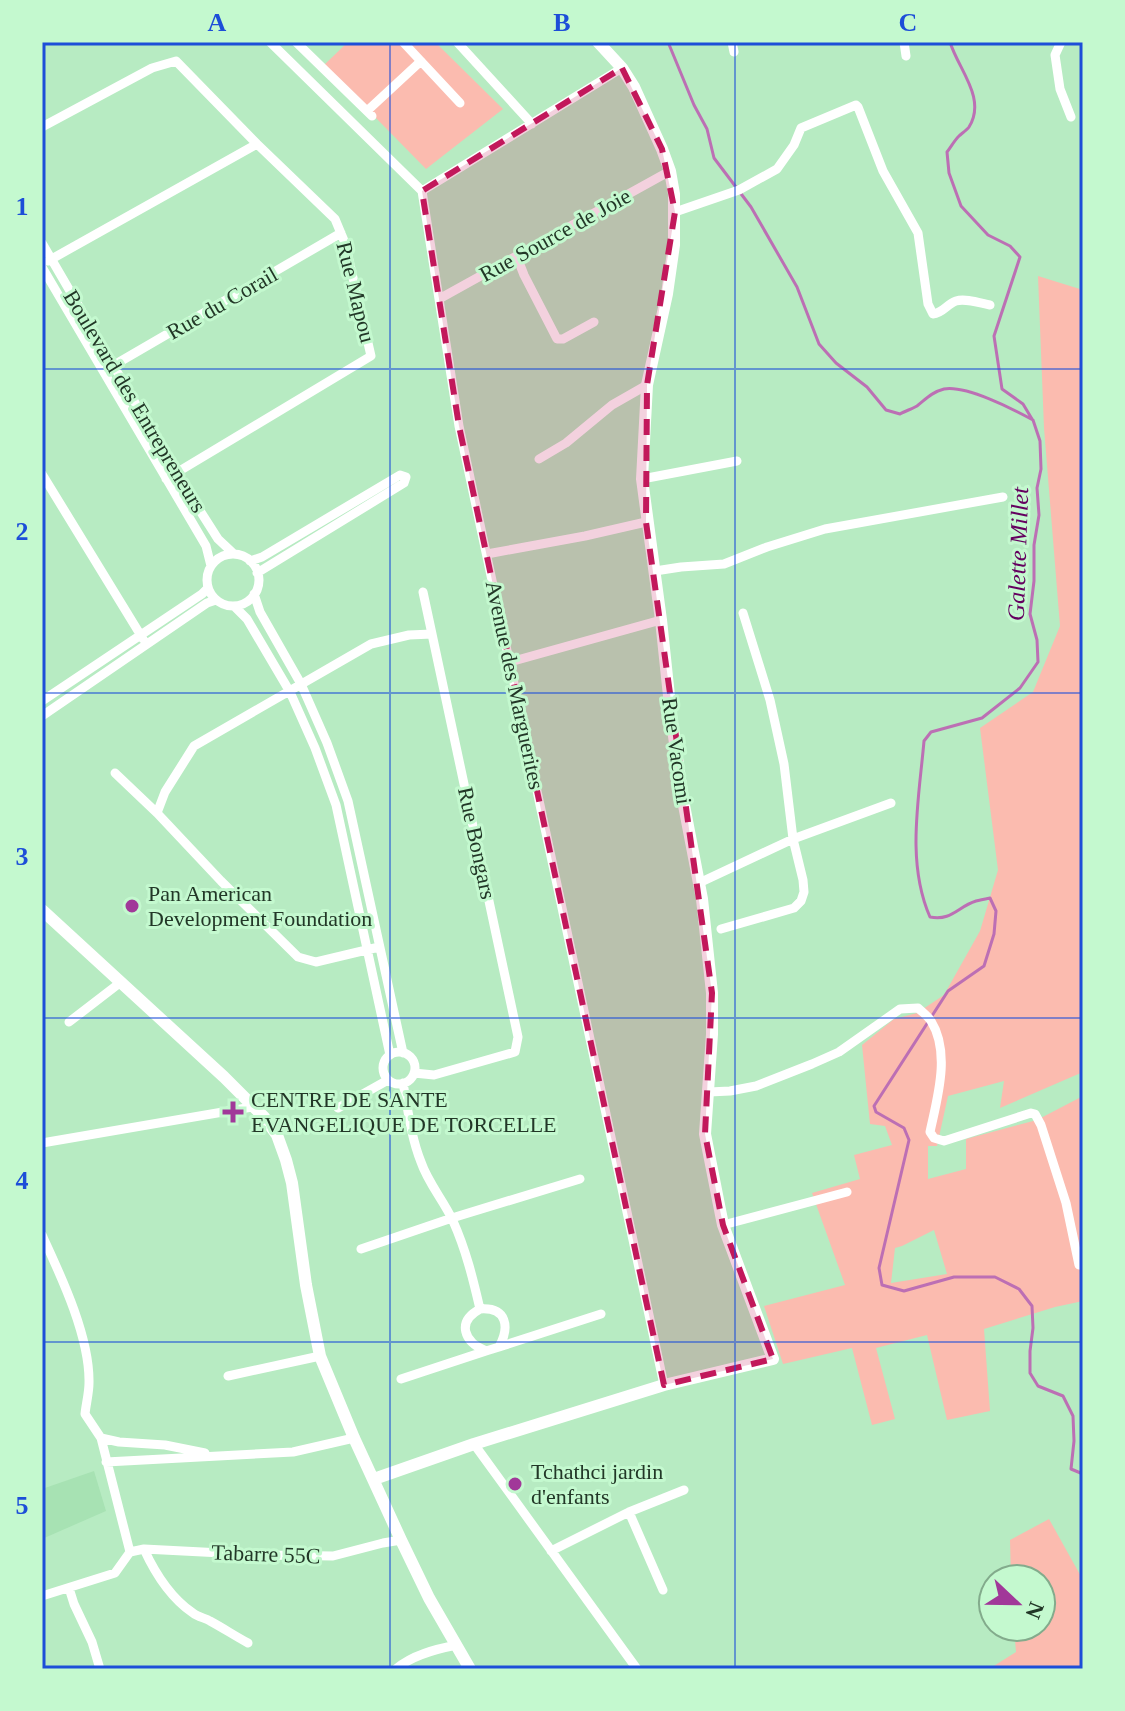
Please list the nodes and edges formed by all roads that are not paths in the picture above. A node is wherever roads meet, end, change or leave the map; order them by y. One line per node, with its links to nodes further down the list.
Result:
1 (270, 42): 8 (street)
2 (297, 42): 8 (street); 10 (street)
3 (403, 42): 10 (street)
4 (457, 42): 14 (street)
5 (598, 42): 11 (street, Rue Vacomi)
6 (904, 42): 9 (street)
7 (1061, 42): 13 (street)
8 (285, 55): 18 (street)
9 (906, 56)
10 (421, 61): 12 (street)
11 (622, 68): 14 (street); 17 (street, Rue Vacomi)
12 (460, 103)
13 (1071, 117)
14 (532, 124): 18 (street)
15 (42, 127): 16 (street, Rue Mapou)
16 (257, 144): 20 (street, Rue Mapou); 23 (street)
17 (670, 171): 19 (street, Rue Vacomi); 22 (street, Rue Source de Joie)
18 (422, 191): 24 (street, Avenue des Marguerites)
19 (675, 212): 25 (street); 29 (street, Rue Vacomi)
20 (341, 233): 27 (street, Rue du Corail); 32 (street, Rue Mapou)
21 (42, 243): 23 (street, Boulevard des Entrepreneurs)
22 (517, 257): 24 (street, Rue Source de Joie); 26 (street)
23 (45, 264): 27 (street, Boulevard des Entrepreneurs); 28 (street, Boulevard des Entrepreneurs)
24 (439, 299): 39 (street, Avenue des Marguerites)
25 (990, 305)
26 (594, 322)
27 (112, 366): 28 (street, Rue du Corail); 32 (street, Boulevard des Entrepreneurs)
28 (102, 372): 34 (street, Boulevard des Entrepreneurs)
29 (647, 385): 30 (street); 35 (street, Rue Vacomi)
30 (539, 459)
31 (737, 461): 35 (street)
32 (176, 473): 34 (street, Rue Mapou); 38 (street, Boulevard des Entrepreneurs)
33 (42, 474): 52 (street)
34 (166, 479): 41 (street, Boulevard des Entrepreneurs)
35 (642, 479): 37 (street, Rue Vacomi)
36 (1003, 497): 42 (street)
37 (646, 522): 39 (street); 42 (street, Rue Vacomi)
38 (234, 554): 40 (street); 41 (street)
39 (487, 554): 53 (street, Avenue des Marguerites)
40 (250, 561): 43 (street); 43 (street)
41 (211, 566): 44 (street)
42 (655, 571): 50 (street, Rue Vacomi)
43 (257, 573): 46 (street)
44 (208, 588): 47 (street); 52 (street)
45 (423, 592): 51 (street, Rue Bongars)
46 (254, 594): 48 (street); 54 (street)
47 (216, 600): 48 (street); 52 (street)
48 (234, 606): 55 (street)
49 (743, 613): 61 (street)
50 (661, 620): 53 (street); 62 (street, Rue Vacomi)
51 (432, 634): 54 (street); 71 (street, Rue Bongars)
52 (144, 640): 56 (street); 57 (street)
53 (510, 662): 96 (street, Avenue des Marguerites)
54 (301, 684): 55 (street); 65 (street)
55 (290, 692): 60 (street); 66 (street)
56 (42, 701)
57 (42, 716)
58 (115, 773): 60 (street)
59 (891, 803): 61 (street)
60 (157, 813): 66 (street)
61 (793, 839): 62 (street); 64 (street)
62 (699, 883): 74 (street, Rue Vacomi)
63 (42, 910): 67 (street)
64 (721, 929)
65 (379, 947): 66 (street); 69 (street)
66 (366, 950): 70 (street)
67 (121, 982): 68 (street); 75 (street)
68 (69, 1022)
69 (403, 1053): 70 (street); 71 (street)
70 (390, 1055): 72 (street)
71 (414, 1073): 73 (street)
72 (388, 1080): 73 (street); 76 (street)
73 (403, 1083): 80 (street)
74 (709, 1092): 81 (street, Rue Vacomi); 84 (street)
75 (252, 1107): 77 (street); 92 (street)
76 (338, 1108)
77 (42, 1143)
78 (580, 1179): 80 (street)
79 (847, 1192): 81 (street)
80 (452, 1218): 83 (street); 85 (street)
81 (723, 1225): 96 (street, Rue Vacomi)
82 (42, 1235): 97 (street)
83 (361, 1249)
84 (1079, 1265)
85 (480, 1309): 87 (street); 88 (street)
86 (601, 1314): 89 (street)
87 (506, 1326): 89 (street); 90 (street)
88 (467, 1338): 91 (street); 93 (street)
89 (522, 1340): 90 (street)
90 (499, 1347): 91 (street)
91 (486, 1351): 93 (street)
92 (320, 1356): 94 (street); 98 (street)
93 (462, 1359): 95 (street)
94 (228, 1376)
95 (401, 1379)
96 (664, 1385): 99 (street)
97 (101, 1438): 100 (street); 101 (street)
98 (354, 1438): 100 (street); 102 (street)
99 (474, 1444): 102 (street); 107 (street)
100 (216, 1455): 101 (street)
101 (106, 1462): 108 (street)
102 (374, 1479): 105 (street)
103 (684, 1490): 104 (street)
104 (629, 1512): 107 (street); 110 (street)
105 (401, 1540): 106 (street, Tabarre 55C); 113 (street)
106 (144, 1549): 108 (street, Tabarre 55C); 112 (street)
107 (551, 1551): 117 (street)
108 (130, 1552): 109 (street)
109 (69, 1588): 111 (street); 114 (street)
110 (663, 1590)
111 (42, 1596)
112 (248, 1643)
113 (457, 1645): 115 (street); 116 (street)
114 (100, 1669)
115 (396, 1669)
116 (470, 1669)
117 (637, 1669)

